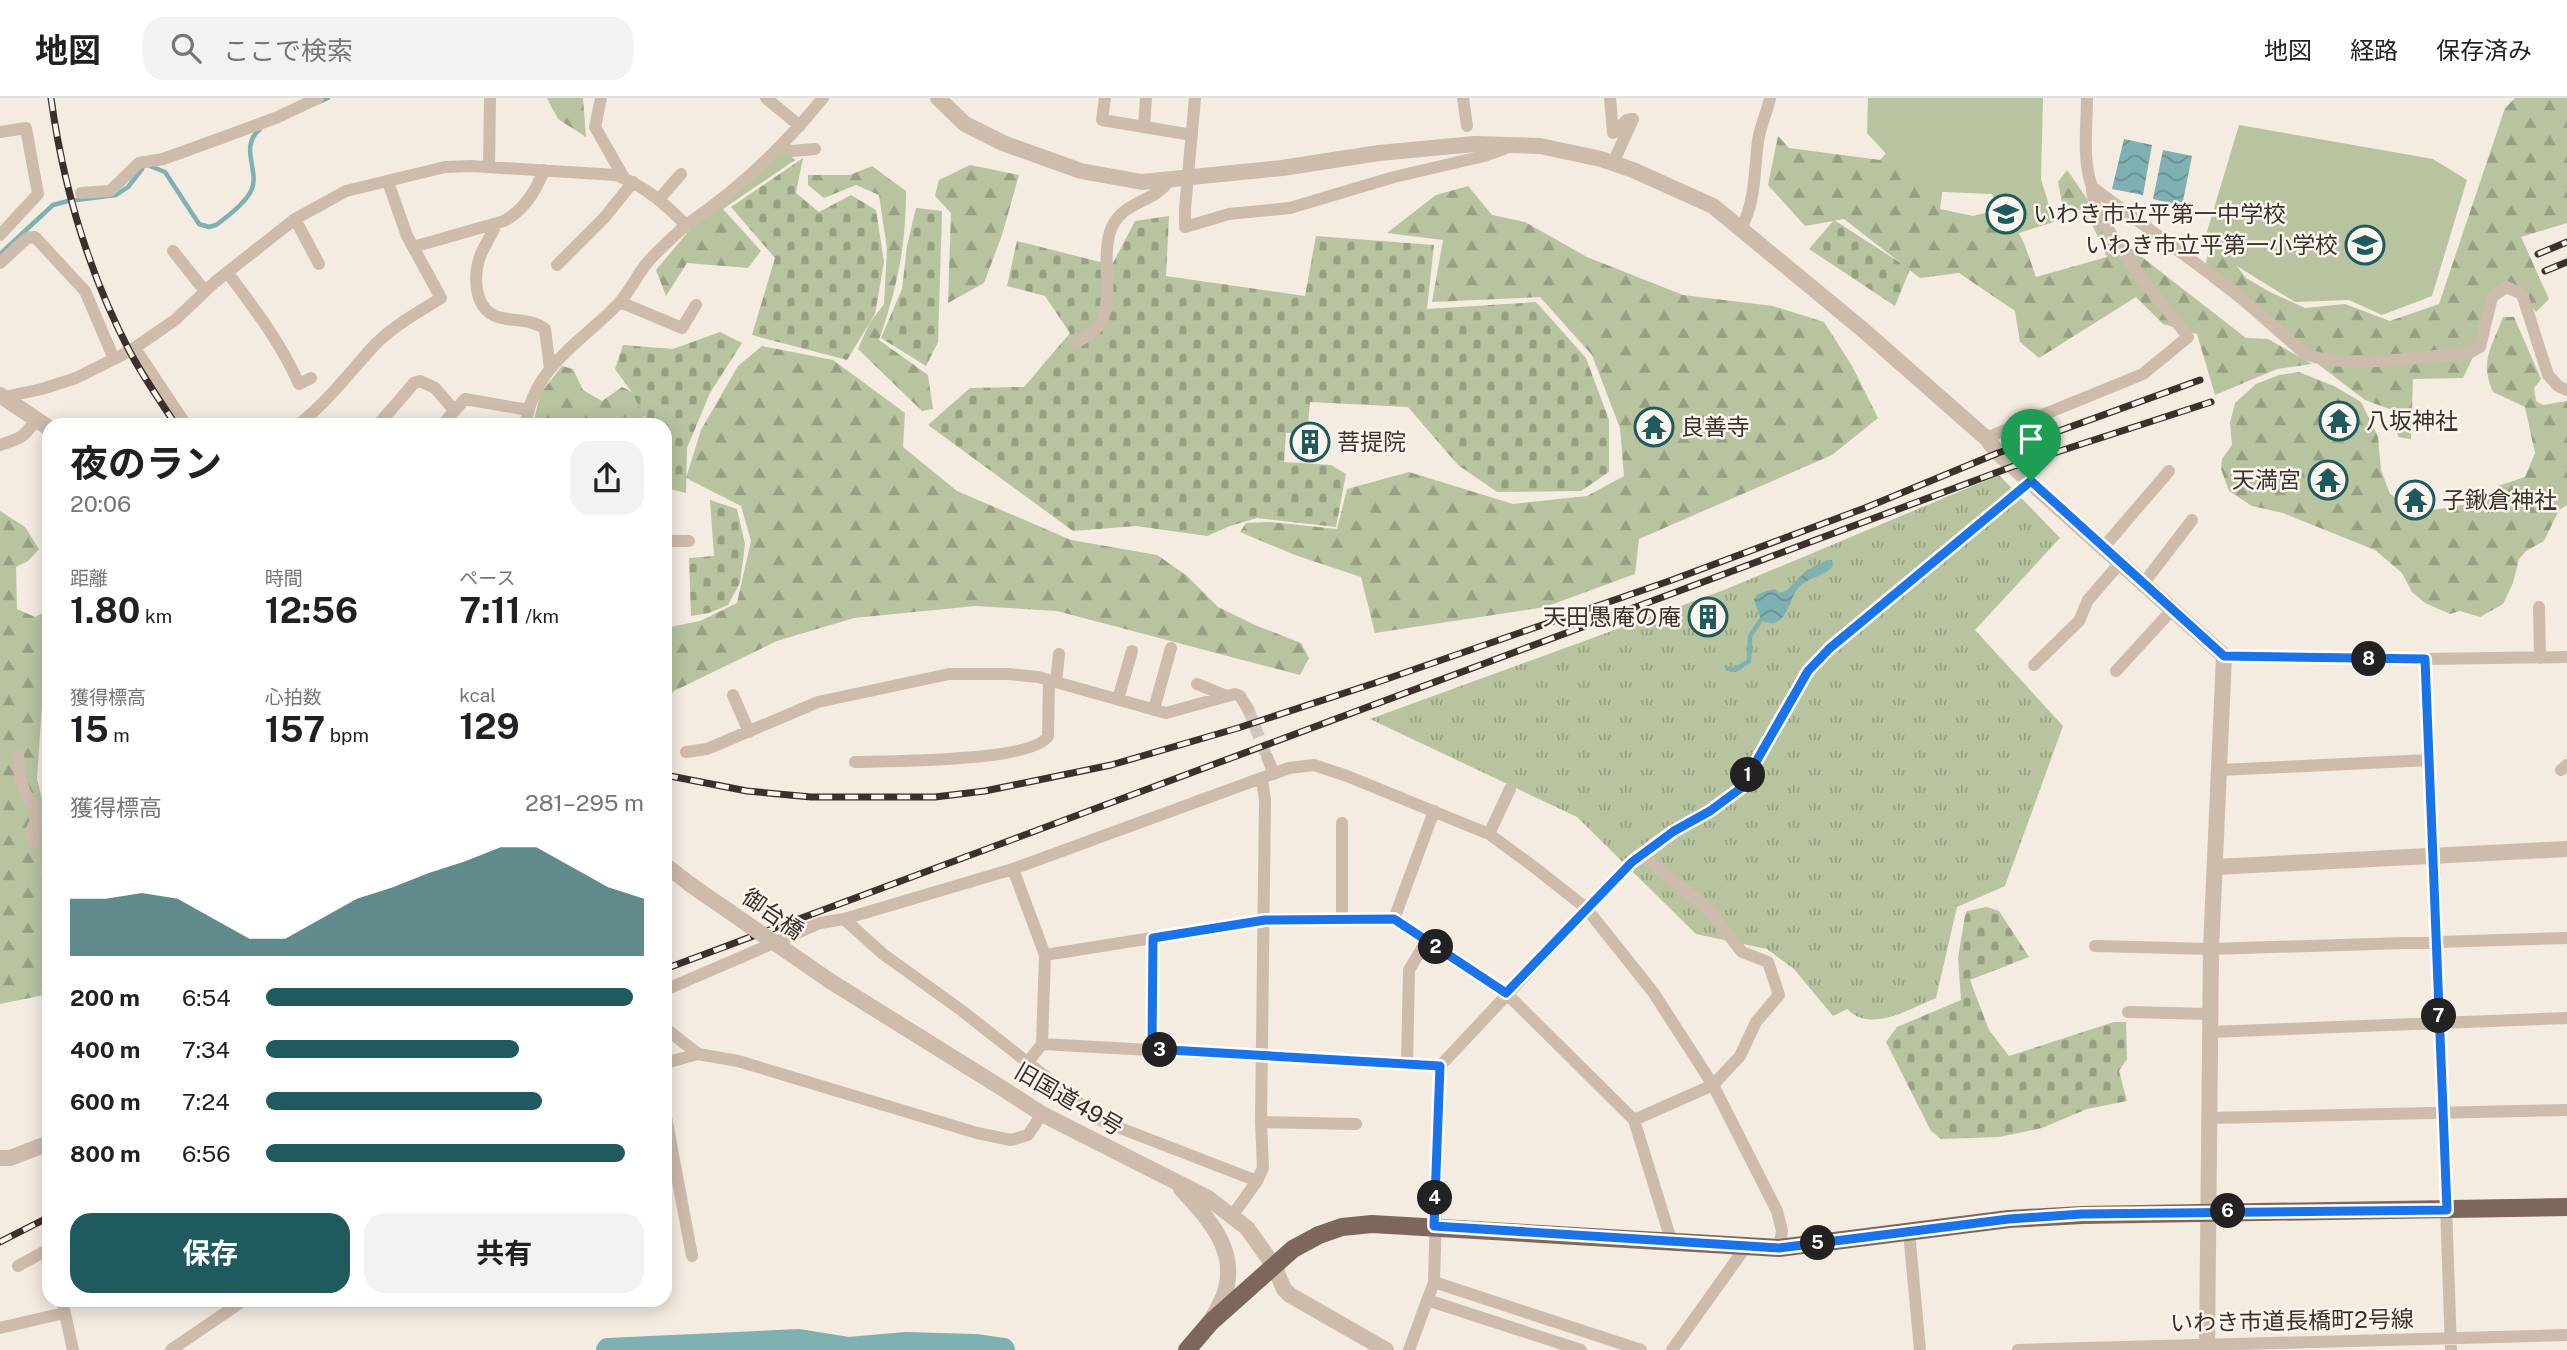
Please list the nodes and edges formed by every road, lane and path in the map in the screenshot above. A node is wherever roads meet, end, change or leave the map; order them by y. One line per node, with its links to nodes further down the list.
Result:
1 (317, 98): 30 (street)
2 (490, 98): 23 (street)
3 (601, 98): 26 (street)
4 (766, 98): 14 (street)
5 (823, 98): 14 (street)
6 (938, 98): 27 (street)
7 (1105, 98): 16 (street)
8 (1146, 98): 16 (street)
9 (1195, 98): 18 (street)
10 (1463, 98): 15 (street)
11 (1610, 98): 22 (street)
12 (1770, 98): 35 (street)
13 (2087, 98): 29 (street)
14 (800, 126): 20 (street)
15 (1467, 126)
16 (1144, 127): 18 (street)
17 (0, 132): 36 (street)
18 (1192, 135): 19 (street, bridge)
19 (1515, 144): 22 (street); 27 (street)
20 (779, 148): 21 (street); 34 (street)
21 (816, 149)
22 (1613, 163): 35 (street)
23 (489, 167): 24 (street); 28 (street)
24 (544, 170): 26 (street); 33 (street)
25 (681, 173): 31 (street)
26 (629, 180): 31 (street); 41 (street)
27 (1169, 180): 46 (street)
28 (388, 182): 32 (street); 37 (street)
29 (2092, 187): 51 (street); 61 (street)
30 (81, 193)
31 (659, 199): 34 (street)
32 (295, 219): 40 (street); 42 (street)
33 (496, 224): 37 (street); 49 (street)
34 (686, 225): 44 (street)
35 (1741, 228): 61 (street)
36 (0, 234)
37 (413, 247): 56 (street)
38 (173, 251): 43 (street)
39 (0, 263): 48 (street)
40 (319, 264)
41 (556, 265)
42 (227, 272): 43 (street); 50 (street)
43 (205, 291): 47 (street)
44 (620, 302): 45 (street); 49 (street)
45 (696, 305)
46 (1076, 342)
47 (135, 348): 48 (street); 55 (street)
48 (114, 359): 52 (street)
49 (550, 369): 54 (street)
50 (312, 378)
51 (2567, 390)
52 (2, 396): 60 (street)
53 (454, 411): 54 (street); 57 (street); 58 (street)
54 (528, 411): 59 (street)
55 (181, 418)
56 (307, 418)
57 (384, 418)
58 (448, 418)
59 (527, 418)
60 (42, 424): 62 (street)
61 (1986, 438): 64 (street)
62 (0, 445)
63 (2169, 471): 68 (street)
64 (2031, 481): 68 (street); 105 (street)
65 (2192, 520): 70 (street)
66 (672, 541): 67 (street)
67 (689, 541)
68 (2103, 548): 69 (street)
69 (2120, 563): 70 (street); 80 (street)
70 (2143, 584): 72 (street)
71 (2539, 607): 77 (street)
72 (2172, 610): 76 (street); 81 (street)
73 (1171, 648): 87 (street)
74 (1132, 651): 86 (street)
75 (1059, 654): 82 (street)
76 (2224, 656): 79 (street); 95 (street)
77 (2540, 657): 78 (street); 79 (street)
78 (2567, 657)
79 (2425, 659): 93 (street)
80 (2034, 665)
81 (2116, 671)
82 (1052, 681): 86 (street); 89 (street); 94 (street)
83 (1197, 684): 85 (street)
84 (733, 695): 89 (street)
85 (1224, 695): 87 (street); 88 (street)
86 (1118, 699): 87 (street)
87 (1154, 709)
88 (1248, 709)
89 (749, 732): 90 (street)
90 (686, 752)
91 (18, 756): 99 (street)
92 (1268, 757): 96 (street)
93 (2429, 760): 95 (street); 106 (street)
94 (855, 762)
95 (2221, 770): 107 (street)
96 (1268, 777): 98 (street); 108 (street); 114 (street)
97 (1510, 789): 102 (street)
98 (1434, 811): 102 (street); 113 (street)
99 (42, 812)
100 (42, 819): 103 (street)
101 (1342, 823): 112 (street)
102 (1489, 834): 110 (street)
103 (36, 843)
104 (2567, 849): 106 (street)
105 (1643, 856): 110 (street); 139 (street)
106 (2434, 857): 107 (street); 118 (street)
107 (2215, 867): 120 (street)
108 (1013, 869): 111 (street); 121 (street)
109 (672, 871): 122 (street, 御台橋, bridge)
110 (1586, 908): 124 (street); 139 (street)
111 (844, 919): 123 (street); 136 (street)
112 (1342, 919): 113 (street); 114 (street)
113 (1394, 919): 117 (street)
114 (1265, 920): 115 (street); 134 (street)
115 (1153, 938): 121 (street); 132 (street)
116 (2567, 938): 118 (street)
117 (1427, 940): 124 (street); 137 (street)
118 (2437, 943): 120 (street); 128 (street)
119 (2095, 946): 120 (street)
120 (2211, 949): 126 (street)
121 (1045, 955): 131 (street)
122 (830, 981): 141 (street, 旧国道49号)
123 (672, 987)
124 (1506, 993): 138 (street); 144 (street)
125 (2128, 1012): 126 (street)
126 (2210, 1014): 129 (street)
127 (2567, 1018): 128 (street)
128 (2440, 1023): 129 (street); 142 (street)
129 (2210, 1032): 143 (street)
130 (672, 1034): 133 (street)
131 (1042, 1044): 132 (street); 136 (street)
132 (1152, 1049): 134 (street)
133 (698, 1054): 135 (street); 141 (street)
134 (1262, 1056): 137 (street); 145 (street)
135 (672, 1061)
136 (1028, 1062): 151 (street)
137 (1406, 1064): 138 (street)
138 (1440, 1066): 156 (street)
139 (1713, 1085): 144 (street); 160 (street)
140 (2567, 1110): 142 (street)
141 (1042, 1114): 150 (street, 旧国道49号)
142 (2443, 1114): 143 (street); 153 (street)
143 (2209, 1118): 154 (street)
144 (1634, 1120): 158 (street)
145 (1261, 1122): 146 (street); 151 (street)
146 (1356, 1124)
147 (42, 1146): 148 (street)
148 (0, 1158)
149 (672, 1162): 162 (street)
150 (1173, 1181): 155 (street, 旧国道49号); 169 (street)
151 (1257, 1181): 155 (street)
152 (2567, 1207): 153 (main road)
153 (2447, 1210): 154 (main road); 172 (street)
154 (2207, 1211): 157 (main road); 173 (street)
155 (1232, 1216): 164 (street, 旧国道49号)
156 (1434, 1226): 158 (main road); 164 (main road); 165 (street)
157 (1909, 1232): 160 (main road); 182 (street)
158 (1672, 1243): 159 (main road)
159 (1745, 1248): 160 (main road); 181 (street)
160 (1779, 1248)
161 (42, 1254): 163 (street)
162 (692, 1256)
163 (18, 1266)
164 (1274, 1266): 169 (main road); 177 (street, 旧国道49号)
165 (1434, 1282): 166 (street); 180 (street)
166 (1427, 1300): 178 (street); 179 (street)
167 (63, 1307): 170 (street); 174 (street)
168 (234, 1307): 175 (street)
169 (1211, 1322): 176 (main road)
170 (0, 1328)
171 (2567, 1335): 172 (street, いわき市道長橋町2号線)
172 (2451, 1344): 173 (street, いわき市道長橋町2号線)
173 (2207, 1347): 183 (street, いわき市道長橋町2号線)
174 (73, 1350)
175 (171, 1350)
176 (1187, 1350)
177 (1386, 1350)
178 (1409, 1350)
179 (1581, 1350)
180 (1641, 1350)
181 (1672, 1350)
182 (1920, 1350)
183 (2018, 1350)

